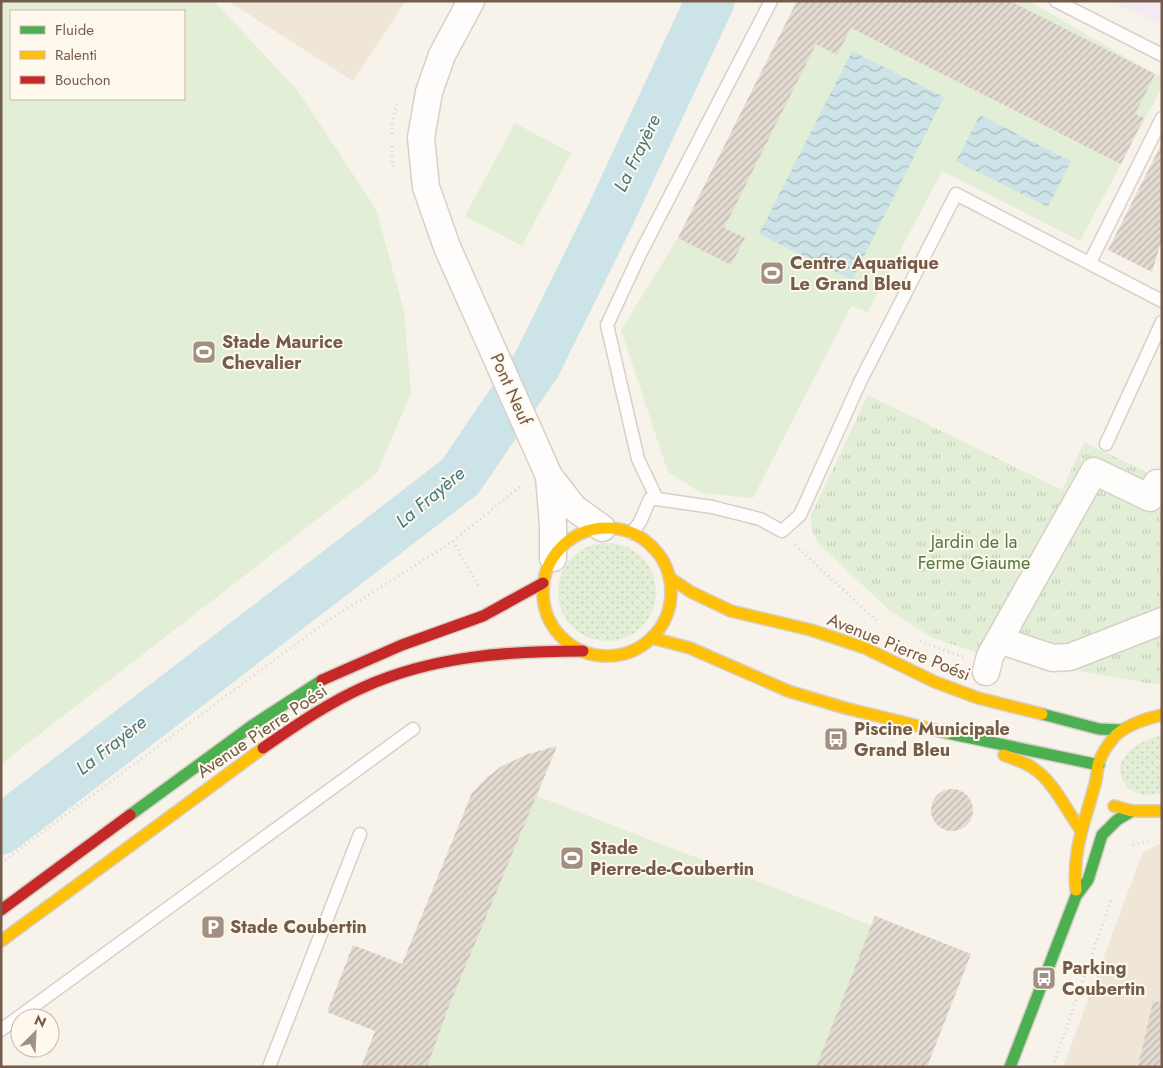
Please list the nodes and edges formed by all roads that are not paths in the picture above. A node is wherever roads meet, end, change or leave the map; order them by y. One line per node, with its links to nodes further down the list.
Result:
1 (471, 1): 10 (street, Pont Neuf)
2 (771, 1): 12 (lane)
3 (1056, 1): 4 (lane)
4 (1162, 55)
5 (1162, 118): 6 (lane)
6 (1090, 262): 7 (lane); 12 (lane)
7 (1162, 301)
8 (1162, 322): 9 (lane)
9 (1106, 444)
10 (549, 476): 13 (street); 15 (street)
11 (1157, 483): 20 (street)
12 (658, 498): 14 (lane)
13 (602, 528): 14 (main road); 15 (main road)
14 (632, 533): 16 (main road)
15 (553, 558): 17 (main road)
16 (670, 578): 19 (main road); 25 (main road, Avenue Pierre Poési)
17 (544, 584): 21 (main road); 34 (main road, Avenue Pierre Poési)
18 (1162, 621): 20 (street)
19 (652, 638): 21 (main road); 26 (main road)
20 (999, 640): 22 (street)
21 (583, 651): 35 (main road, Avenue Pierre Poési)
22 (986, 672)
23 (1162, 715): 25 (main road)
24 (413, 729): 36 (lane)
25 (1121, 730): 27 (main road)
26 (966, 738): 27 (main road); 31 (main road)
27 (1099, 765): 28 (main road)
28 (1096, 783): 29 (main road); 31 (main road)
29 (1132, 811): 30 (main road); 33 (main road)
30 (1162, 811)
31 (1080, 829): 33 (main road)
32 (360, 834): 37 (lane)
33 (1076, 896): 38 (main road)
34 (1, 910)
35 (1, 941)
36 (1, 1030)
37 (269, 1067)
38 (1010, 1067)

